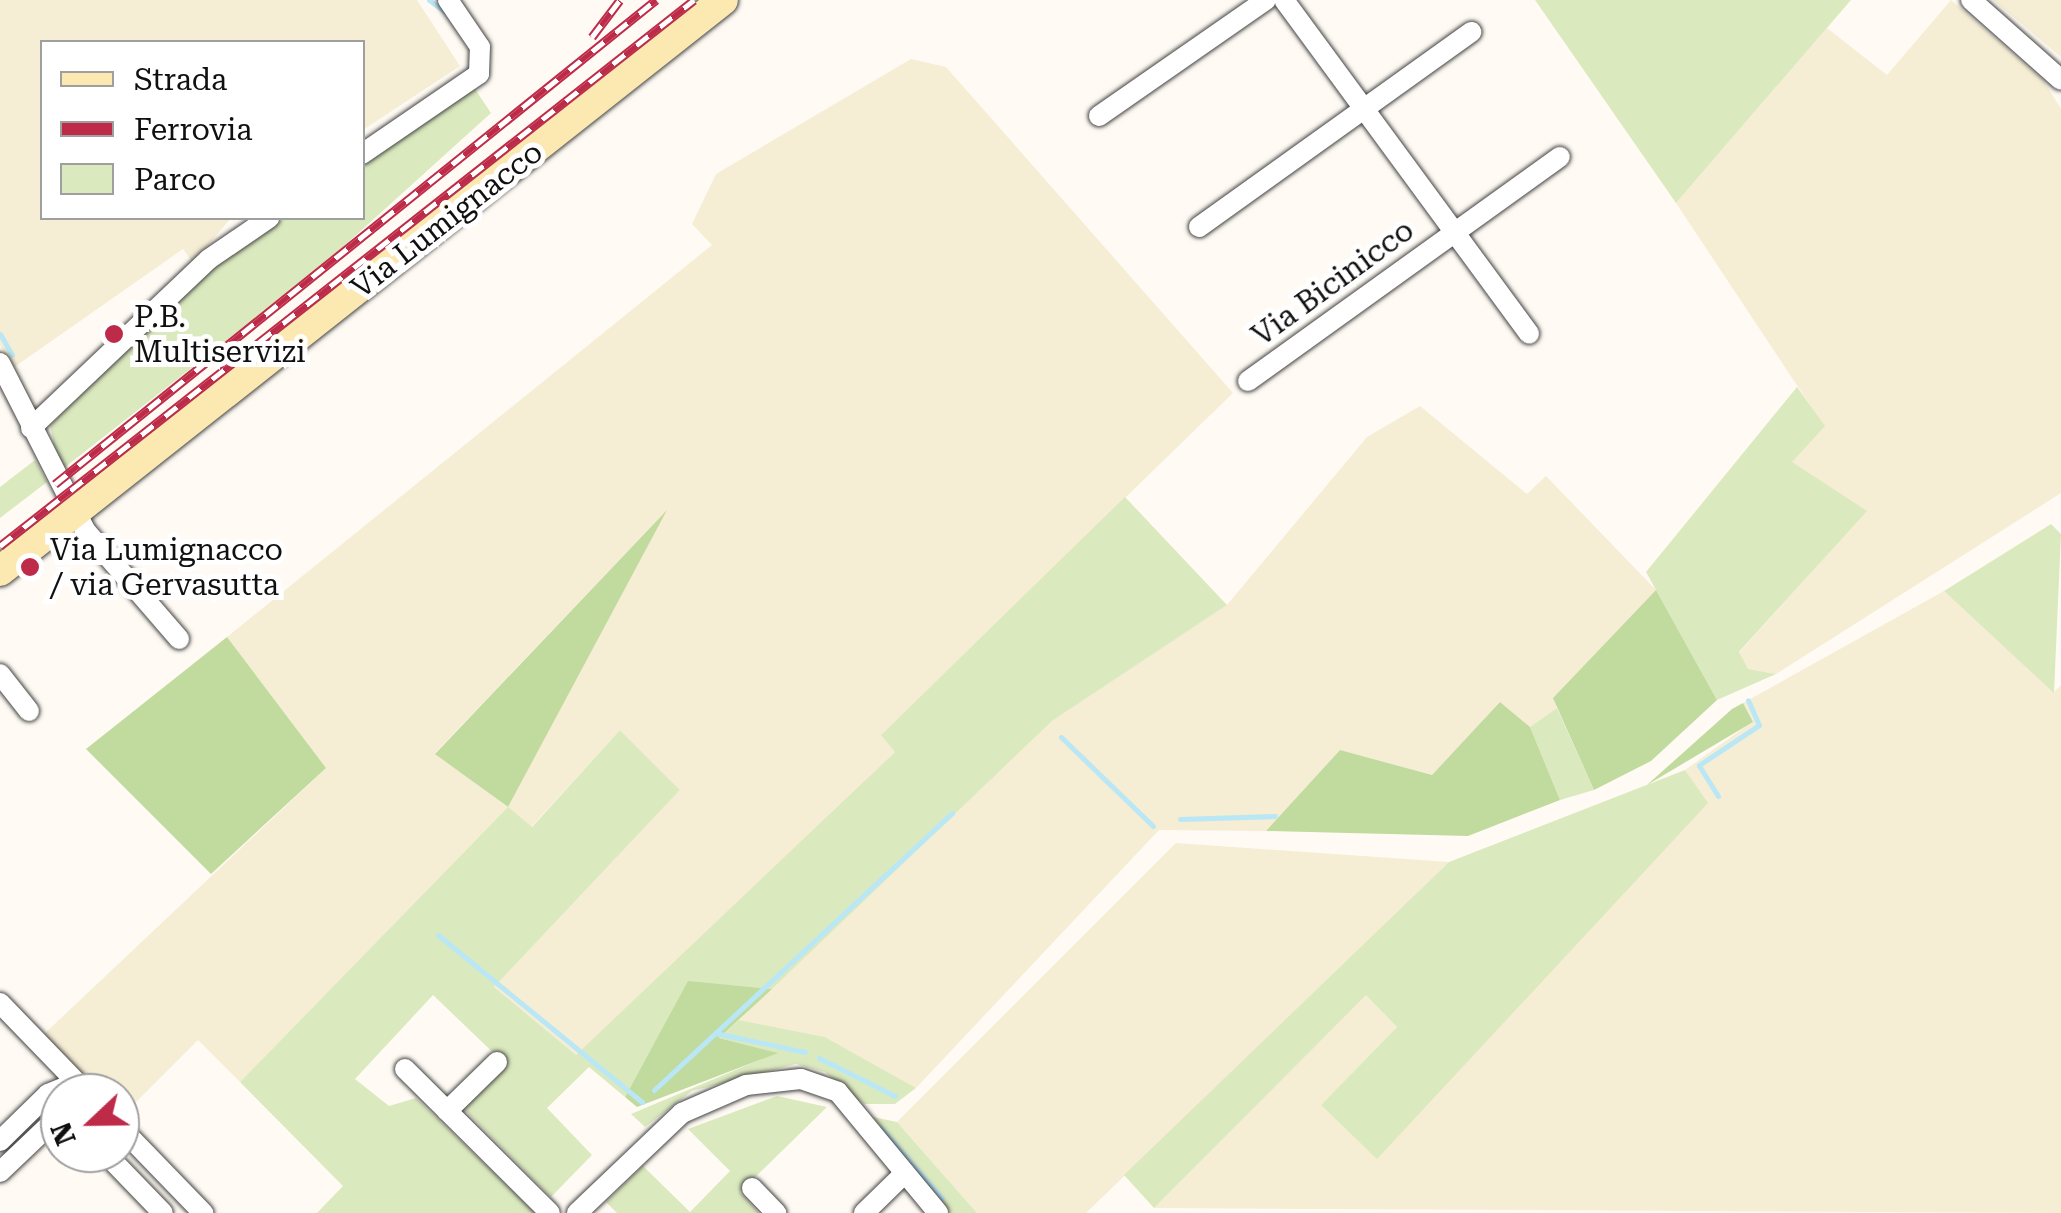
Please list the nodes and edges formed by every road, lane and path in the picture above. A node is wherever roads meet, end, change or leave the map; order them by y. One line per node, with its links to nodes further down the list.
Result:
1 (448, 0): 10 (street)
2 (723, 0): 19 (main road, Via Lumignacco)
3 (1266, 0): 9 (street)
4 (1284, 0): 8 (street, Via Bicinicco)
5 (1971, 0): 7 (street)
6 (1471, 32): 8 (street)
7 (2061, 80)
8 (1364, 109): 13 (street); 14 (street, Via Bicinicco)
9 (1099, 116)
10 (365, 152)
11 (1560, 157): 14 (street, Via Bicinicco)
12 (267, 220): 18 (street)
13 (1199, 227)
14 (1452, 234): 15 (street, Via Bicinicco); 17 (street, Via Bicinicco)
15 (1530, 334)
16 (0, 363): 18 (street)
17 (1248, 381)
18 (31, 428): 19 (street)
19 (75, 512): 20 (main road, Via Lumignacco); 21 (street)
20 (0, 571)
21 (179, 639)
22 (0, 674): 23 (street)
23 (29, 711)
24 (0, 1002): 27 (street)
25 (497, 1062): 28 (street)
26 (405, 1069): 28 (street)
27 (64, 1073)
28 (447, 1110): 40 (street)
29 (40, 1111): 31 (street)
30 (40, 1134): 33 (street)
31 (0, 1141)
32 (140, 1148): 39 (street)
33 (0, 1172)
34 (124, 1173): 38 (street)
35 (905, 1173): 37 (street); 42 (street); 43 (street)
36 (752, 1188): 41 (street)
37 (590, 1209)
38 (163, 1213)
39 (203, 1213)
40 (550, 1213)
41 (776, 1213)
42 (864, 1213)
43 (938, 1213)

